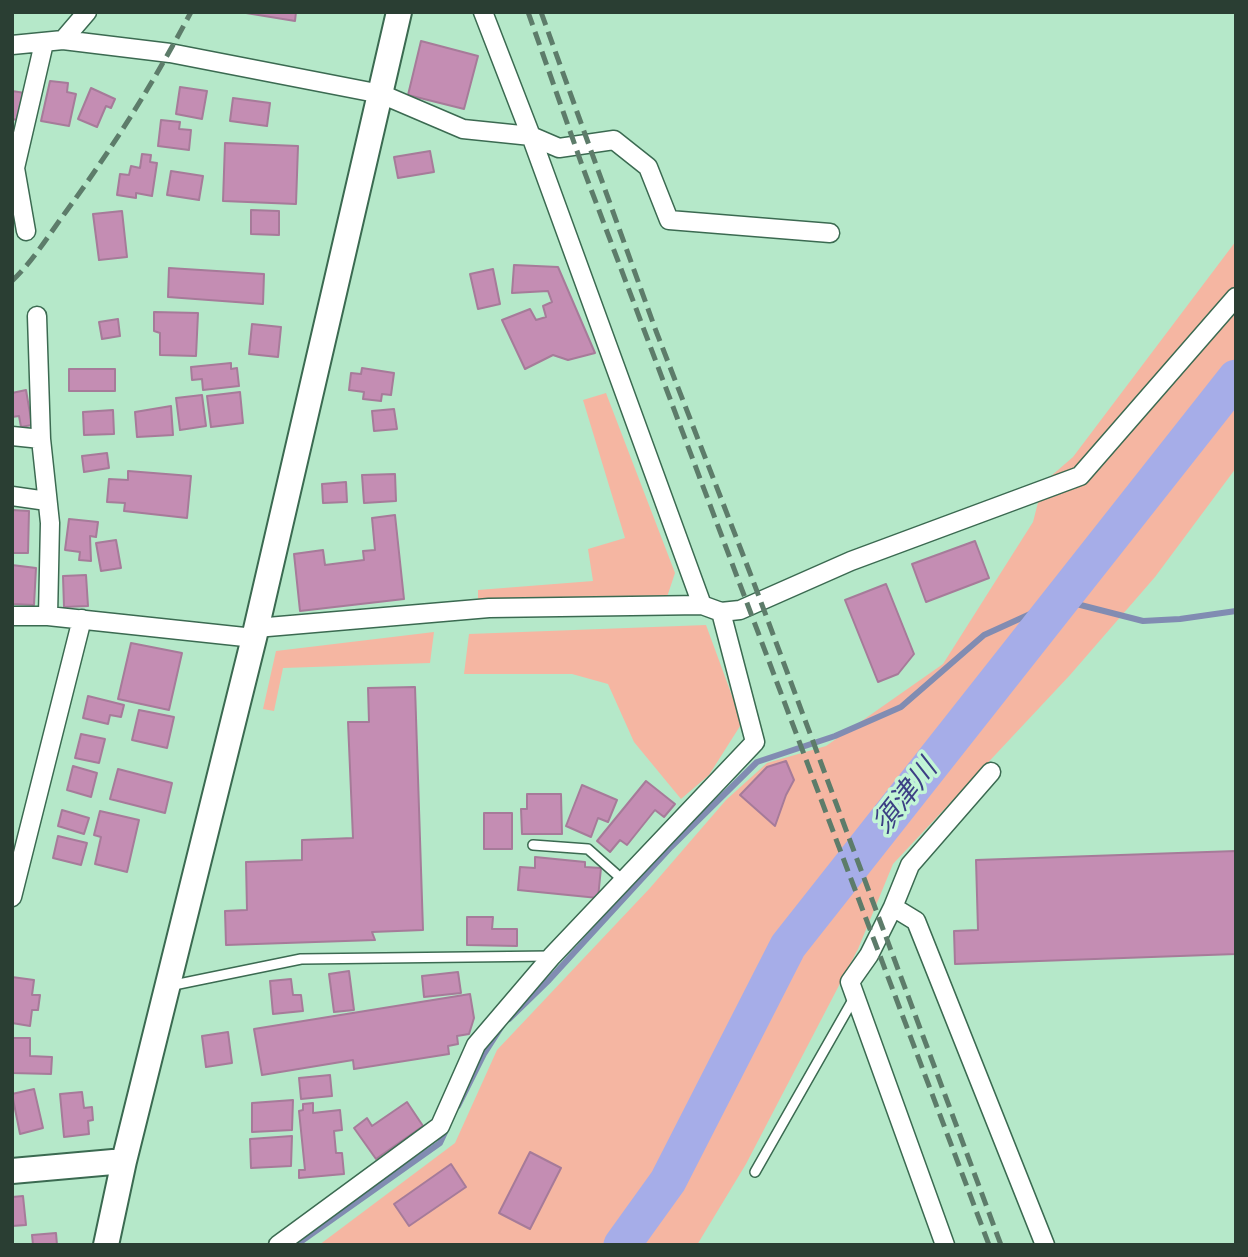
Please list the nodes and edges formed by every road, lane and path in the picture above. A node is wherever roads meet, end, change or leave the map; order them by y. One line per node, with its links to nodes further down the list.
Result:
1 (87, 12): 4 (street)
2 (399, 12): 7 (street)
3 (483, 12): 8 (street)
4 (63, 40): 5 (street); 7 (street)
5 (44, 43): 6 (street); 9 (street)
6 (12, 45)
7 (381, 94): 8 (street); 23 (street)
8 (531, 136): 11 (street); 18 (street)
9 (14, 170): 10 (street)
10 (26, 231)
11 (830, 233)
12 (1236, 297): 19 (street)
13 (37, 316): 15 (street)
14 (12, 436): 15 (street)
15 (41, 439): 17 (street)
16 (12, 496): 17 (street)
17 (47, 501): 21 (street)
18 (702, 606): 19 (street); 23 (street)
19 (721, 612): 26 (street)
20 (12, 616): 21 (street)
21 (48, 616): 22 (street)
22 (82, 619): 23 (street); 27 (street)
23 (255, 633): 30 (street)
24 (991, 772): 28 (street)
25 (533, 845): 26 (lane)
26 (625, 881): 29 (street)
27 (12, 897)
28 (894, 907): 31 (street); 38 (street)
29 (552, 956): 30 (lane); 36 (street)
30 (167, 987): 32 (street)
31 (854, 998): 34 (lane); 37 (street)
32 (124, 1161): 33 (street); 35 (street)
33 (12, 1171)
34 (755, 1172)
35 (106, 1245)
36 (278, 1245)
37 (945, 1245)
38 (1045, 1245)

